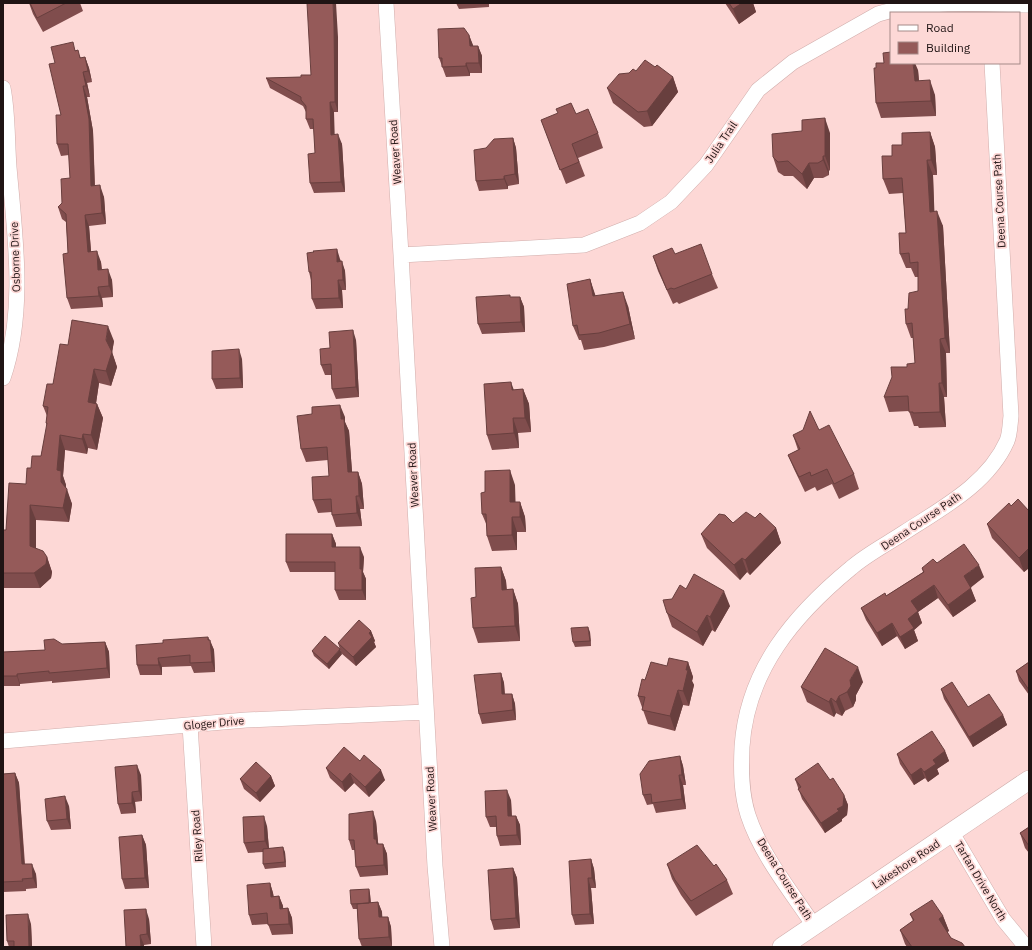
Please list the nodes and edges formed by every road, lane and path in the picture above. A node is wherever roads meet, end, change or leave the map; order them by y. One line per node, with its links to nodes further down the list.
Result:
1 (386, 3): 6 (street, Weaver Road)
2 (1029, 5): 3 (street, Julia Trail)
3 (989, 9): 6 (street, Julia Trail)
4 (992, 64): 13 (street, Deena Course Path)
5 (3, 88): 7 (street, Osborne Drive)
6 (401, 256): 8 (street, Weaver Road)
7 (3, 378)
8 (426, 712): 9 (street, Gloger Drive); 15 (street, Weaver Road)
9 (190, 725): 10 (street, Gloger Drive); 14 (street, Riley Road)
10 (3, 741)
11 (1029, 780): 12 (street, Lakeshore Road)
12 (952, 833): 13 (street, Lakeshore Road); 17 (street, Tartan Drive North)
13 (814, 926): 16 (street, Lakeshore Road)
14 (204, 947)
15 (442, 947)
16 (782, 947)
17 (1026, 947)

